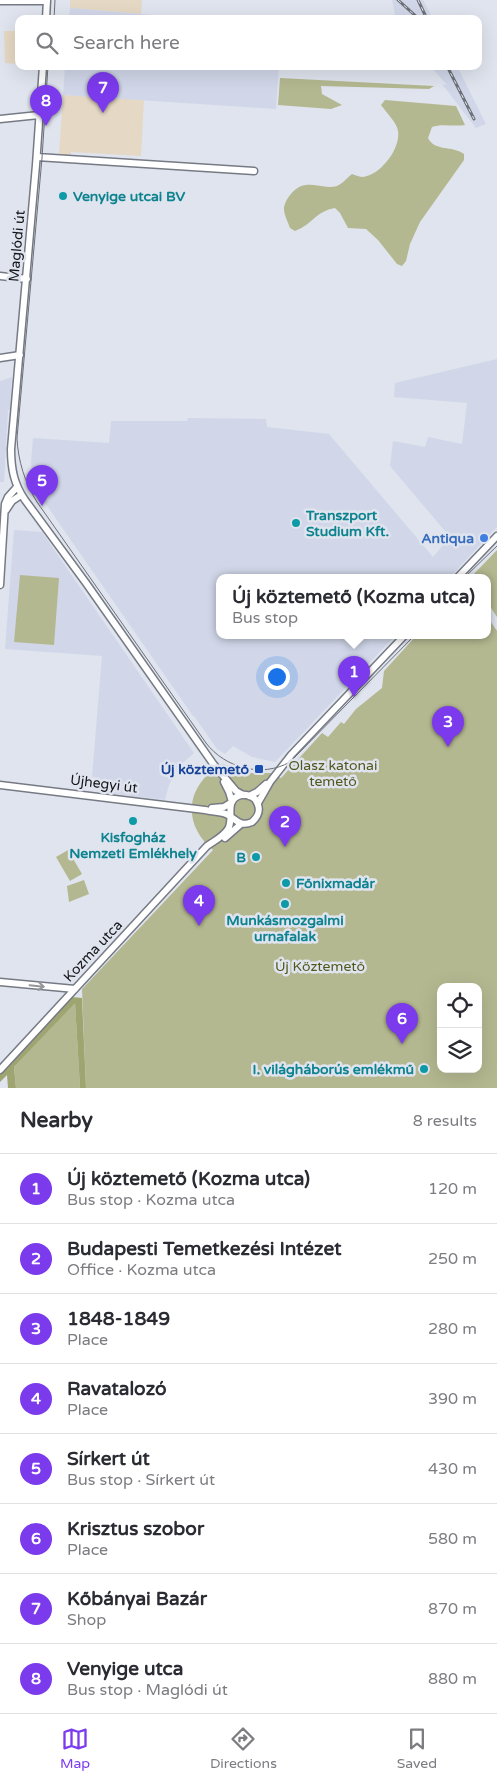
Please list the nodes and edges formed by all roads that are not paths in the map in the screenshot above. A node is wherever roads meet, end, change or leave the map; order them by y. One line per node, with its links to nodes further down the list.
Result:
1 (47, 0): 2 (street); 3 (street)
2 (0, 1)
3 (46, 15)
4 (43, 70): 5 (street, Maglódi út)
5 (39, 115): 6 (street); 7 (street, Maglódi út)
6 (0, 119)
7 (36, 158): 8 (street); 10 (street, Maglódi út)
8 (254, 171)
9 (0, 276): 10 (street)
10 (27, 279): 11 (street, Maglódi út)
11 (20, 356): 12 (street); 13 (street, Maglódi út)
12 (0, 358)
13 (17, 487): 14 (street, Maglódi út); 15 (street)
14 (21, 495): 15 (street); 21 (street, Maglódi út)
15 (5, 514): 16 (street)
16 (2, 530): 19 (street)
17 (497, 536): 18 (street)
18 (461, 574)
19 (0, 585)
20 (401, 639): 22 (street, Kozma utca)
21 (218, 770): 24 (street); 25 (street)
22 (270, 782): 24 (street, Kozma utca); 26 (street, Kozma utca)
23 (0, 785): 27 (street, Újhegyi út)
24 (246, 795): 25 (street, Kozma utca); 26 (street)
25 (232, 802): 27 (street, Újhegyi út); 28 (street)
26 (258, 803): 29 (street, Kozma utca)
27 (205, 810): 28 (street, Újhegyi út)
28 (232, 817): 29 (street); 30 (street, Kozma utca)
29 (241, 824): 30 (street, Kozma utca)
30 (205, 849): 32 (street, Kozma utca)
31 (0, 982): 32 (street, one-way to 32)
32 (75, 989): 33 (street, Kozma utca)
33 (0, 1070)

